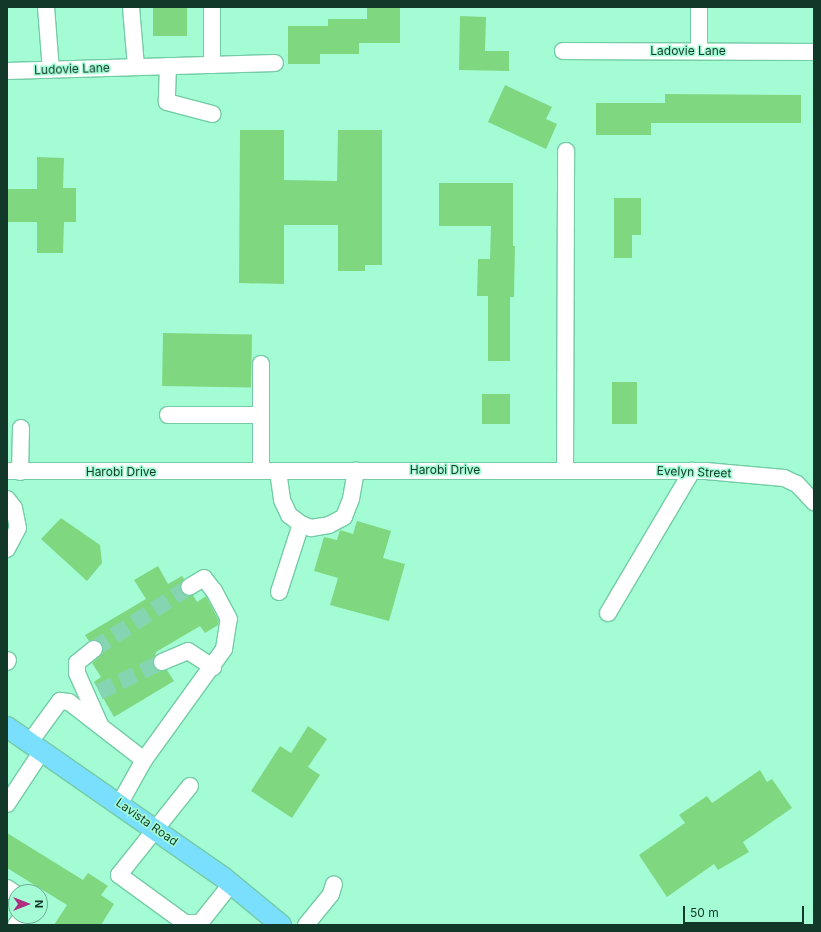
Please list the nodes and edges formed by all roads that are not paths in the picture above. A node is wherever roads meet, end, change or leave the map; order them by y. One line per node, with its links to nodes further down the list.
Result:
1 (46, 7): 12 (street)
2 (131, 7): 11 (street)
3 (212, 7): 9 (street)
4 (699, 7): 6 (street)
5 (563, 50): 6 (street, Ladovie Lane)
6 (699, 50): 7 (street, Ladovie Lane)
7 (814, 52)
8 (276, 63): 9 (street, Ludovie Lane)
9 (212, 65): 10 (street, Ludovie Lane)
10 (168, 66): 11 (street, Ludovie Lane); 14 (street)
11 (136, 67): 12 (street, Ludovie Lane)
12 (51, 70): 13 (street, Ludovie Lane)
13 (7, 71)
14 (212, 114)
15 (566, 151): 21 (street)
16 (261, 364): 18 (street)
17 (168, 415): 18 (street)
18 (261, 415): 22 (street)
19 (21, 428): 25 (street)
20 (356, 470): 21 (street, Harobi Drive); 23 (street, Harobi Drive); 28 (street)
21 (565, 470): 24 (street, Evelyn Street)
22 (261, 471): 23 (street, Harobi Drive); 25 (street, Harobi Drive)
23 (278, 471): 28 (street)
24 (692, 471): 27 (street, Evelyn Street); 32 (street)
25 (13, 472)
26 (7, 498): 29 (street)
27 (814, 502)
28 (301, 524): 31 (street)
29 (7, 549)
30 (189, 587): 35 (street)
31 (279, 592)
32 (608, 613)
33 (94, 649): 36 (street)
34 (162, 662): 35 (street)
35 (213, 667): 39 (street)
36 (100, 725): 38 (street); 39 (street)
37 (7, 727): 38 (main road, Lavista Road)
38 (36, 746): 41 (main road, Lavista Road); 42 (street)
39 (144, 760): 41 (street)
40 (190, 786): 43 (street)
41 (120, 803): 43 (main road, Lavista Road)
42 (7, 804)
43 (155, 828): 44 (main road, Lavista Road); 44 (street)
44 (231, 884): 46 (main road, Lavista Road)
45 (334, 884): 47 (street)
46 (281, 925)
47 (306, 925)

